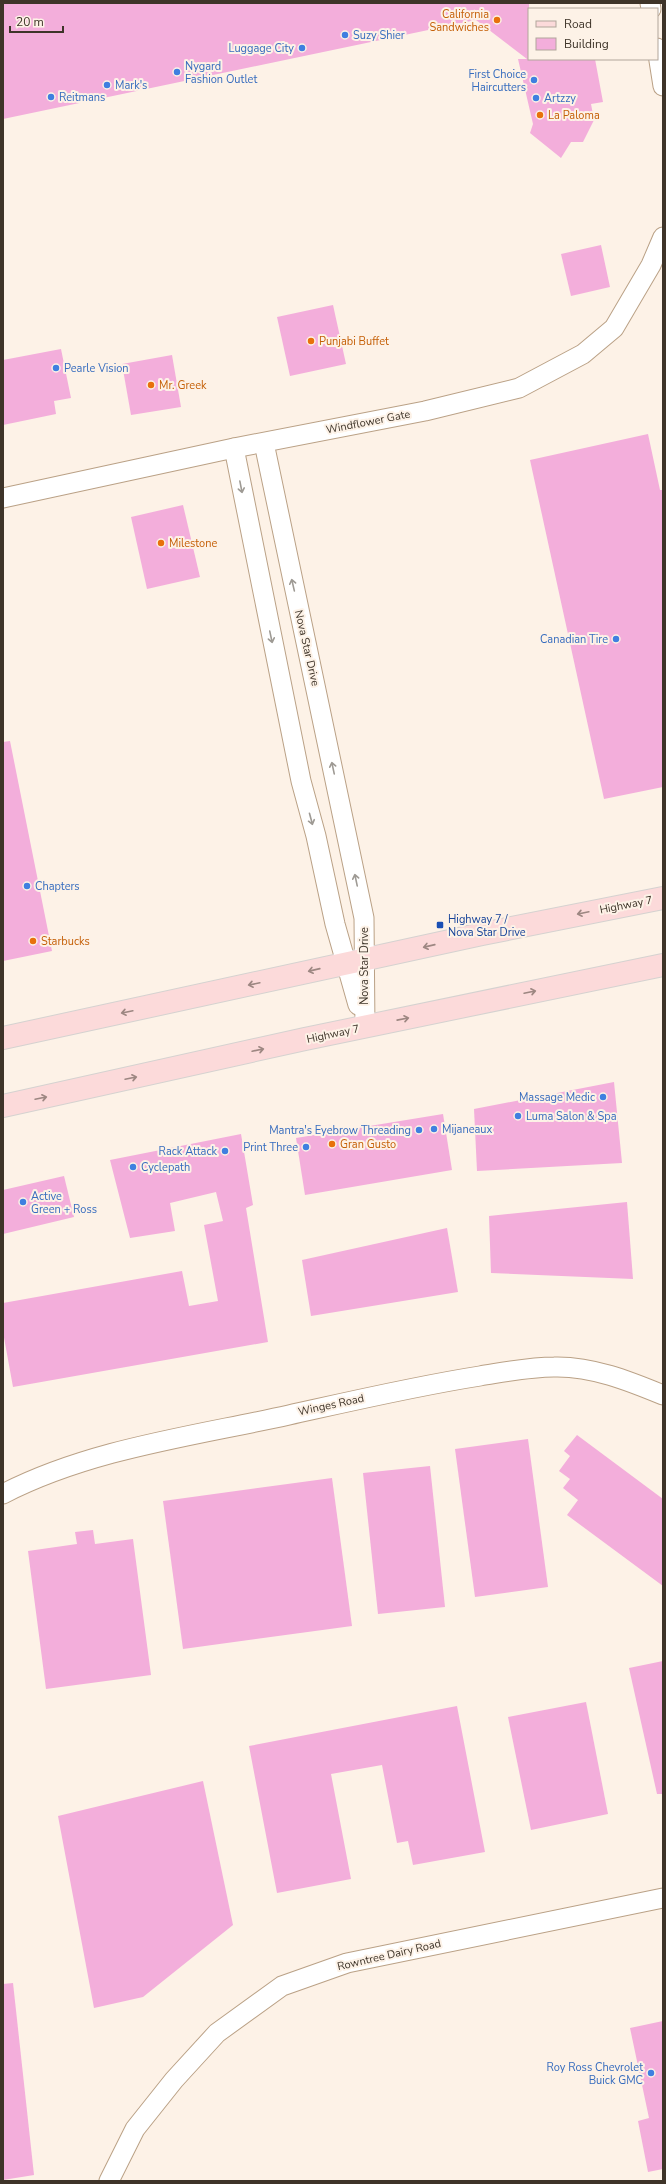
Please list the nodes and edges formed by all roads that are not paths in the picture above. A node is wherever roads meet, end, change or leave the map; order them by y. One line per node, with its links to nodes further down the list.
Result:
1 (658, 54): 2 (street)
2 (663, 86)
3 (663, 236): 4 (street, Windflower Gate)
4 (264, 443): 5 (street, Windflower Gate); 8 (street, Nova Star Drive, one-way to 4)
5 (234, 448): 6 (street, Windflower Gate); 8 (street, Nova Star Drive, one-way to 8)
6 (3, 498)
7 (663, 898): 8 (main road, Highway 7, one-way to 8)
8 (355, 961): 10 (street, Nova Star Drive); 11 (main road, Highway 7, one-way to 11)
9 (663, 965): 10 (main road, Highway 7, one-way to 9)
10 (365, 1027): 12 (main road, Highway 7, one-way to 10)
11 (3, 1038)
12 (3, 1106)
13 (663, 1395): 14 (street, Winges Road)
14 (3, 1494)
15 (663, 1898): 16 (street, Rowntree Dairy Road)
16 (108, 2181)

